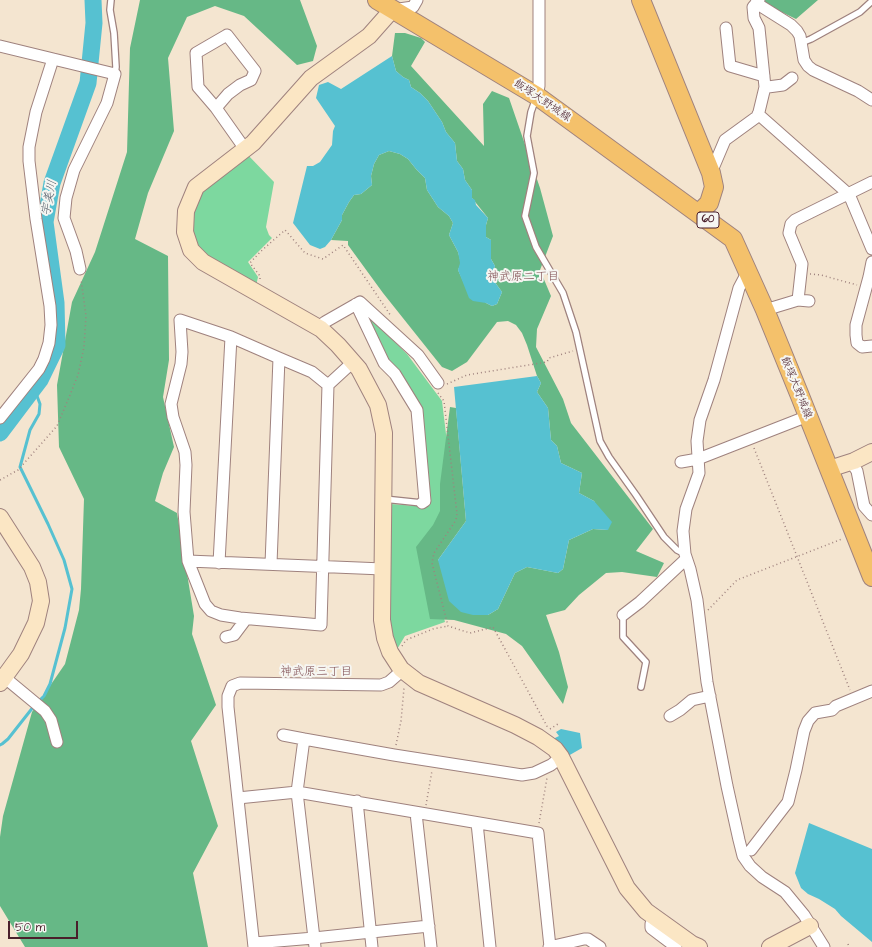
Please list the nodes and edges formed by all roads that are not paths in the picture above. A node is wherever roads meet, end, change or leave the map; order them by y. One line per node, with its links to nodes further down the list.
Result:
1 (111, 0): 12 (lane)
2 (417, 0): 7 (street)
3 (539, 0): 15 (street)
4 (640, 0): 20 (main road, 60)
5 (872, 1): 9 (lane)
6 (757, 2): 9 (street); 14 (street)
7 (384, 5): 15 (main road, 飯塚大野城線 / 60); 19 (street)
8 (726, 28): 14 (street)
9 (801, 43): 16 (street)
10 (0, 46): 11 (street)
11 (53, 59): 12 (street); 38 (street)
12 (115, 74): 26 (street)
13 (792, 78): 14 (street)
14 (764, 81): 18 (street)
15 (537, 96): 23 (main road, 飯塚大野城線 / 60); 48 (lane)
16 (872, 100)
17 (216, 108): 17 (street); 19 (street)
18 (758, 114): 20 (street); 22 (street)
19 (245, 149): 30 (street)
20 (711, 173): 23 (main road, 60)
21 (872, 182): 22 (street)
22 (847, 194): 24 (street); 29 (street)
23 (700, 213): 27 (main road, 飯塚大野城線 / 60)
24 (872, 249)
25 (872, 262): 32 (street)
26 (80, 269)
27 (748, 271): 29 (main road, 飯塚大野城線 / 60); 40 (street)
28 (356, 304): 30 (street); 36 (street); 45 (street)
29 (765, 310): 37 (main road, 飯塚大野城線 / 60)
30 (318, 327): 34 (street)
31 (231, 338): 33 (street); 49 (street); 50 (street)
32 (872, 346)
33 (279, 358): 35 (street); 51 (street)
34 (353, 362): 35 (street); 44 (street)
35 (328, 385): 52 (street)
36 (437, 386)
37 (808, 416): 40 (street); 43 (main road, 飯塚大野城線 / 60)
38 (0, 418)
39 (872, 452): 42 (street)
40 (698, 459): 41 (street); 48 (street)
41 (681, 462)
42 (851, 462): 43 (street); 46 (street)
43 (829, 469): 54 (main road, 飯塚大野城線 / 60)
44 (384, 499): 45 (lane); 53 (street)
45 (422, 504)
46 (872, 515)
47 (0, 517): 59 (street)
48 (686, 557): 55 (street); 62 (street)
49 (188, 561): 50 (street); 56 (street)
50 (219, 563): 51 (street)
51 (271, 564): 52 (street)
52 (323, 566): 53 (street); 56 (street)
53 (383, 569): 58 (street)
54 (872, 577)
55 (623, 615): 60 (lane)
56 (246, 619): 57 (street)
57 (226, 637)
58 (400, 667): 67 (street); 69 (street)
59 (2, 680): 66 (street)
60 (641, 687)
61 (872, 691): 73 (street)
62 (710, 696): 63 (street); 76 (street)
63 (670, 716)
64 (283, 735): 65 (street)
65 (304, 739): 67 (street); 68 (street)
66 (57, 742)
67 (561, 757): 74 (street)
68 (297, 792): 69 (street); 70 (street); 78 (street)
69 (238, 798): 79 (street)
70 (357, 801): 71 (street); 77 (street)
71 (420, 814): 72 (street); 75 (street)
72 (477, 823): 82 (street); 83 (street)
73 (751, 850)
74 (655, 917): 85 (street); 86 (street)
75 (429, 926): 77 (street); 81 (street)
76 (810, 926): 87 (street); 88 (street)
77 (370, 931): 78 (street); 80 (street)
78 (314, 943): 79 (street)
79 (254, 945)
80 (372, 947)
81 (431, 947)
82 (490, 947)
83 (550, 947): 84 (street)
84 (600, 947)
85 (676, 947)
86 (699, 947)
87 (770, 947)
88 (824, 947)

